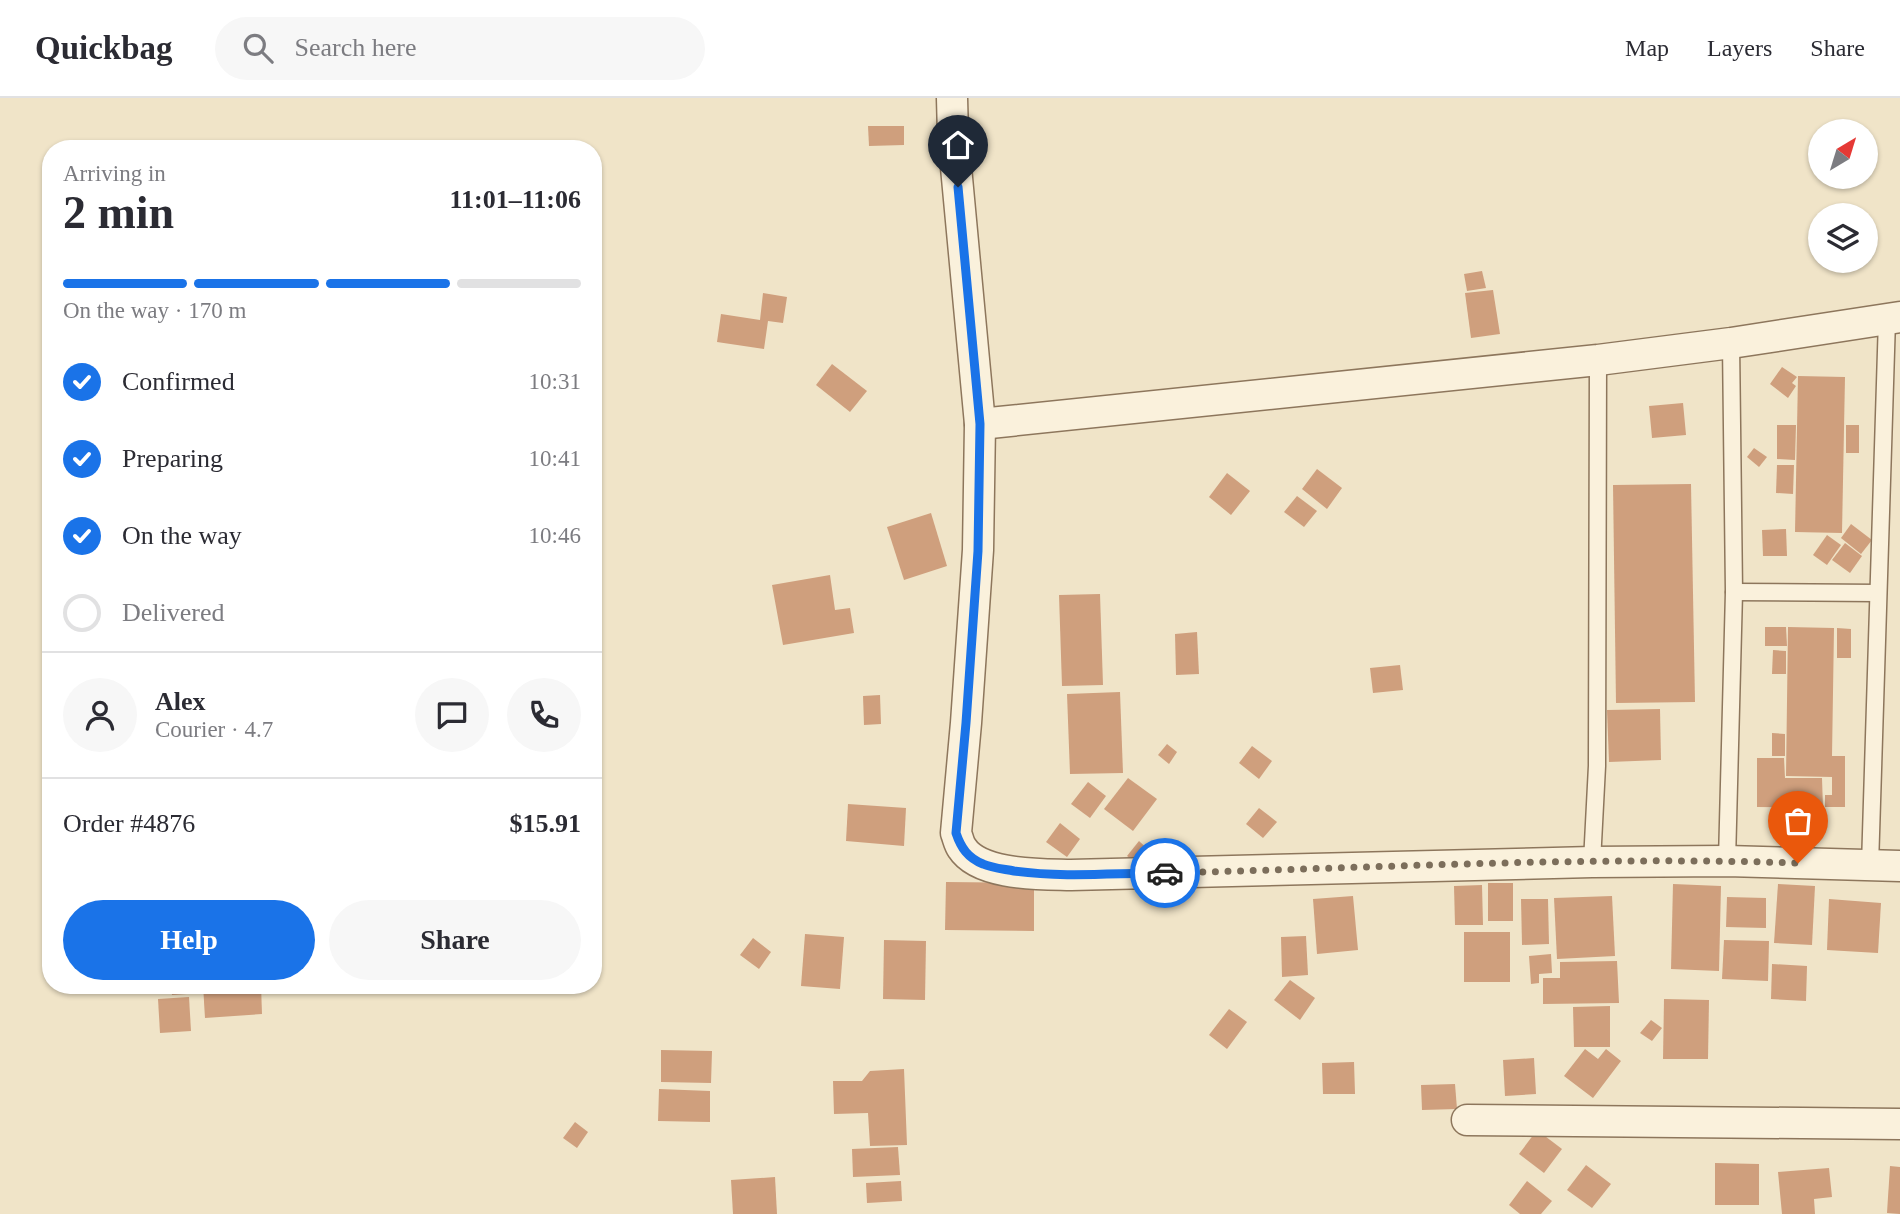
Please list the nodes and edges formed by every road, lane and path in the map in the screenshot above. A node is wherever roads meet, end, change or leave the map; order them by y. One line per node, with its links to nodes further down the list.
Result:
1 (952, 98): 5 (street)
2 (1893, 318): 3 (street); 7 (lane)
3 (1731, 343): 4 (street); 6 (lane)
4 (1598, 360): 5 (street); 9 (lane)
5 (980, 424): 9 (street)
6 (1734, 592): 7 (lane); 8 (lane)
7 (1878, 593): 10 (lane)
8 (1727, 861): 9 (street); 10 (street)
9 (1592, 862)
10 (1870, 866): 11 (street)
11 (1900, 866)
12 (1467, 1120): 13 (street)
13 (1900, 1124)

